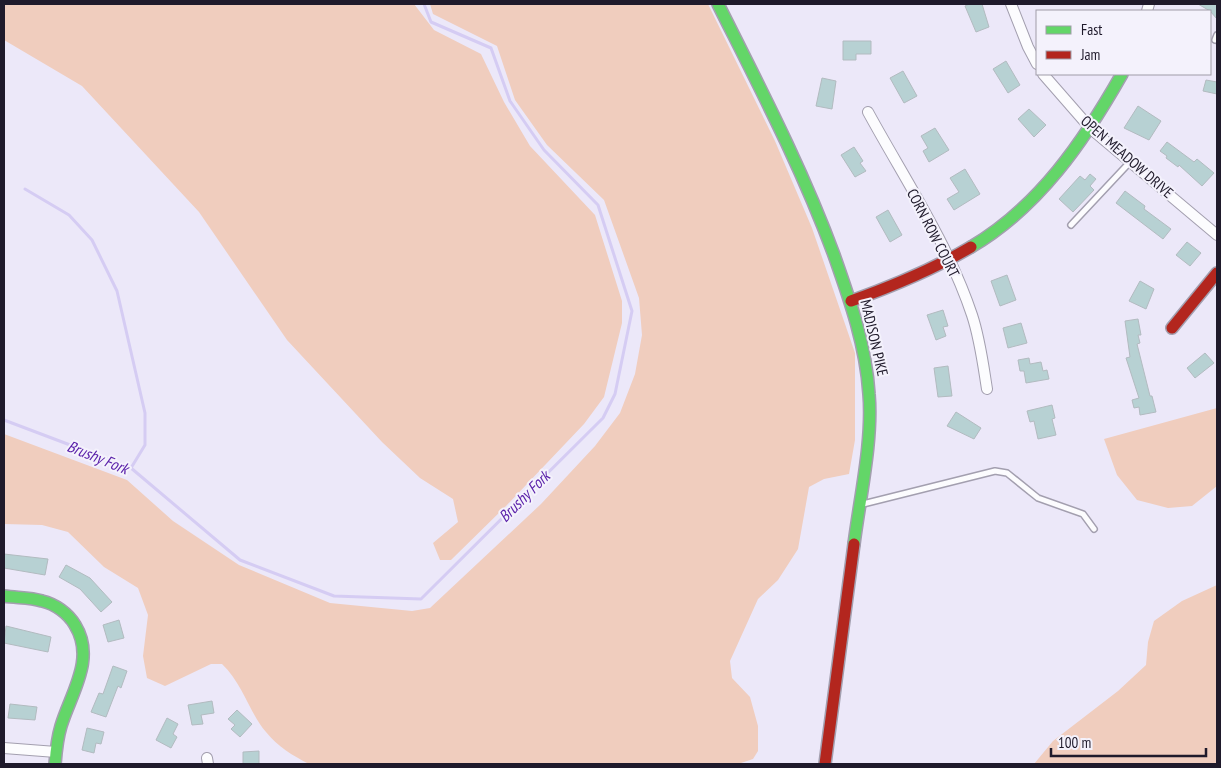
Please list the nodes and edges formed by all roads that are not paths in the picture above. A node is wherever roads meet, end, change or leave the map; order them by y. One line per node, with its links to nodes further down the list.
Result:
1 (718, 4): 13 (street, MADISON PIKE)
2 (1011, 4): 3 (street)
3 (1036, 62)
4 (1044, 75): 7 (street, OPEN MEADOW DRIVE)
5 (1121, 75): 7 (street)
6 (868, 112): 11 (street, CORN ROW COURT)
7 (1091, 129): 8 (street, OPEN MEADOW DRIVE); 11 (street)
8 (1130, 162): 9 (lane); 10 (street, OPEN MEADOW DRIVE)
9 (1071, 225)
10 (1217, 235)
11 (950, 261): 13 (street); 15 (street, CORN ROW COURT)
12 (1217, 273): 14 (street)
13 (850, 301): 16 (street, MADISON PIKE)
14 (1172, 328)
15 (987, 389)
16 (859, 505): 17 (lane); 22 (street, MADISON PIKE)
17 (1094, 529)
18 (4, 596): 20 (street)
19 (4, 748): 20 (street)
20 (56, 752): 21 (street)
21 (55, 764)
22 (825, 764)

